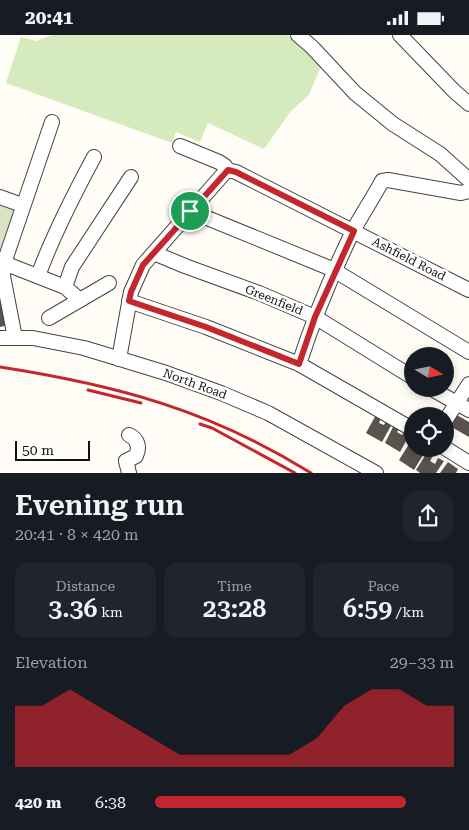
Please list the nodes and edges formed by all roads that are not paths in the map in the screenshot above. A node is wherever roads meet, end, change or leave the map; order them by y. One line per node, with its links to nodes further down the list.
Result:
1 (298, 35): 9 (street)
2 (400, 35): 3 (street)
3 (469, 104)
4 (52, 122): 12 (street)
5 (180, 146): 7 (street, Ashfield Road)
6 (94, 157): 18 (street)
7 (228, 170): 13 (street); 14 (street, Ashfield Road)
8 (131, 177): 20 (street)
9 (469, 180)
10 (469, 191): 14 (street)
11 (0, 197): 12 (street)
12 (22, 205): 16 (street)
13 (190, 211): 15 (street); 17 (street)
14 (354, 231): 17 (street); 21 (street, Ashfield Road)
15 (154, 253): 23 (street); 24 (street, Greenfield)
16 (4, 263): 18 (street); 27 (street)
17 (335, 271): 24 (street); 28 (street)
18 (38, 276): 20 (street)
19 (108, 283): 22 (street)
20 (65, 287): 22 (street)
21 (469, 290)
22 (80, 300): 25 (street)
23 (129, 301): 29 (street); 30 (street)
24 (315, 317): 30 (street); 31 (street, Greenfield)
25 (49, 318)
26 (0, 338): 27 (street, North Road)
27 (15, 338): 29 (street, North Road)
28 (469, 352)
29 (119, 359): 42 (street, North Road)
30 (299, 364): 37 (street)
31 (404, 372)
32 (469, 384): 34 (street)
33 (446, 397): 34 (street)
34 (456, 403): 35 (street); 36 (street)
35 (454, 407)
36 (469, 410)
37 (404, 424)
38 (129, 435): 41 (street)
39 (454, 454): 40 (street)
40 (469, 463)
41 (129, 473)
42 (376, 473)

